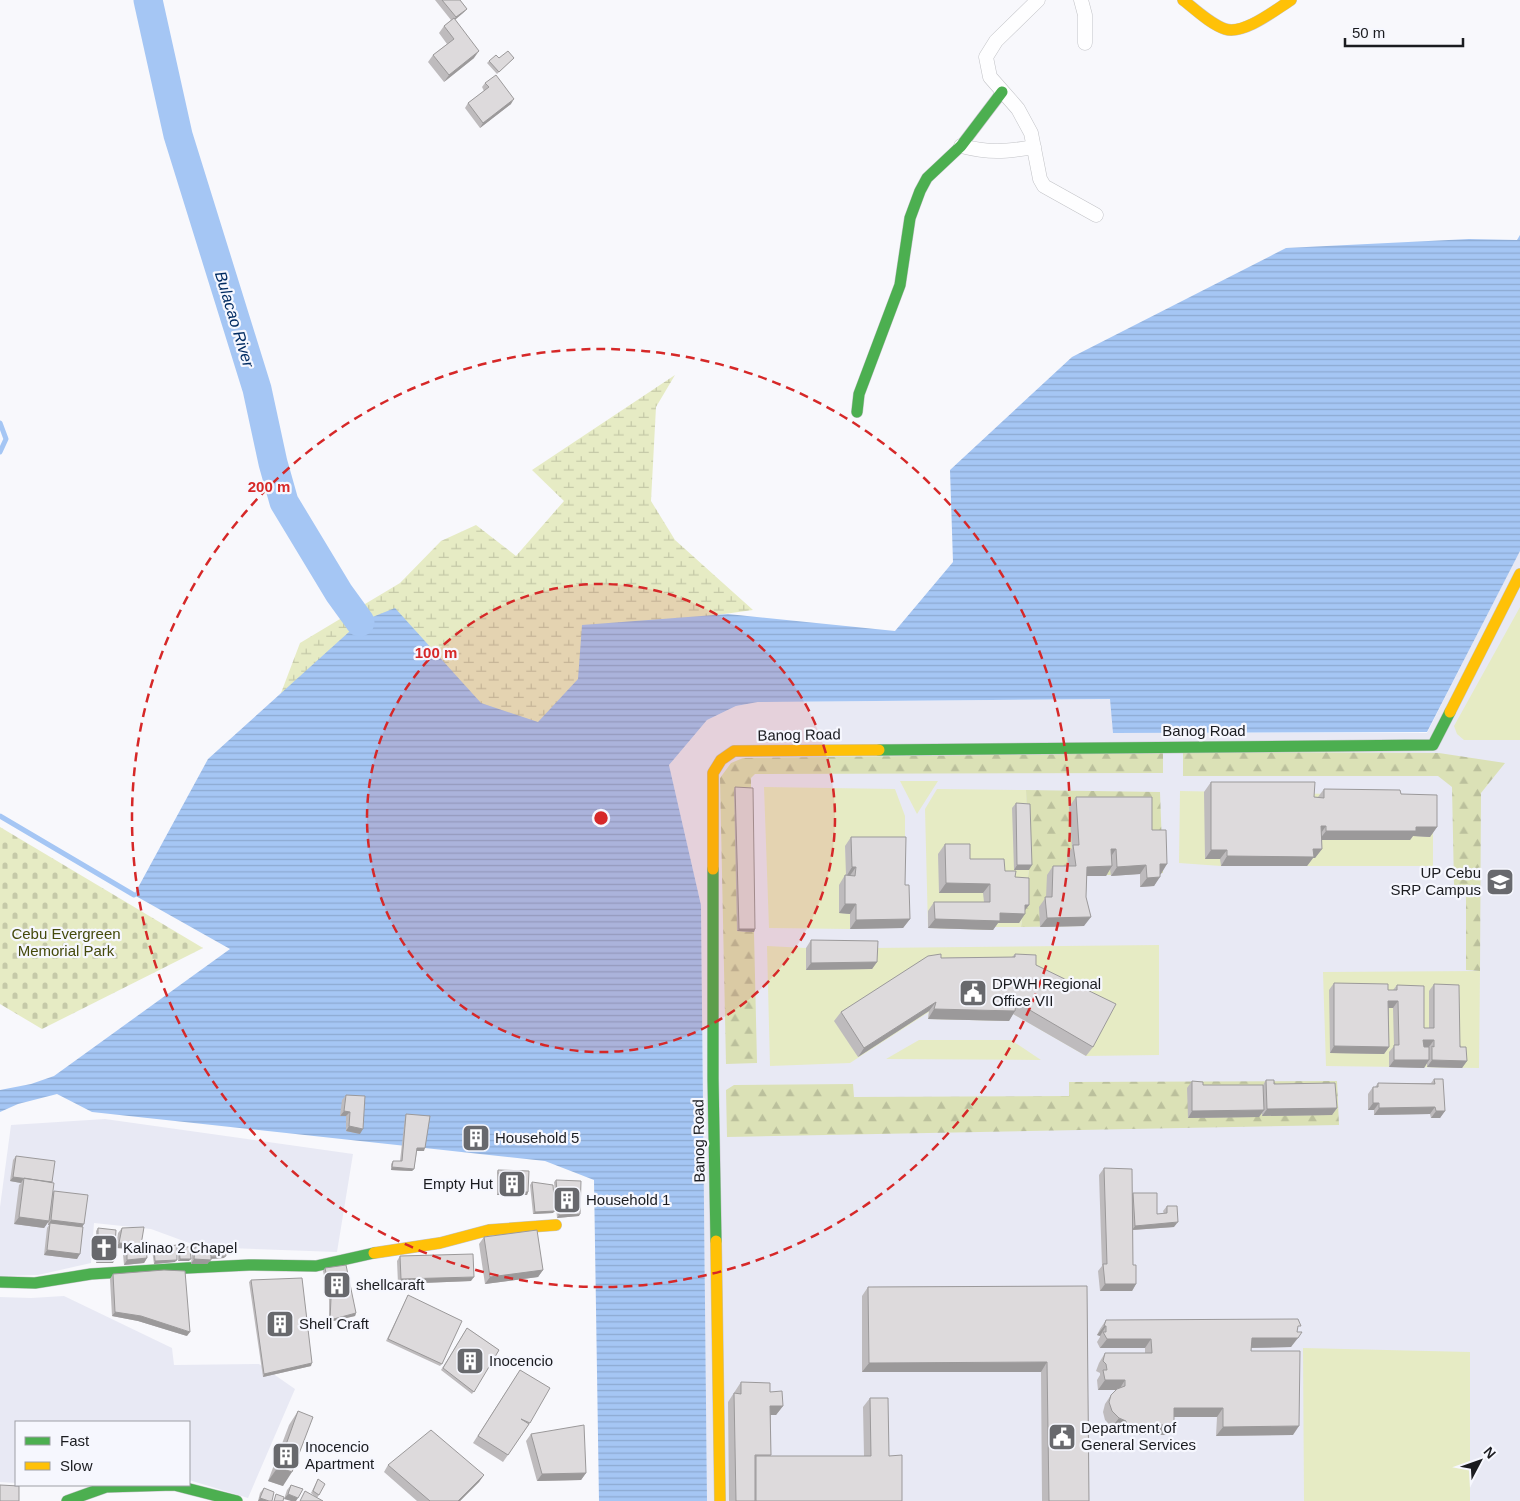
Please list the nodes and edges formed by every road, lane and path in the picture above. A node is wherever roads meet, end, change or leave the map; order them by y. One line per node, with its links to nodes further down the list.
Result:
1 (1038, 0): 6 (street)
2 (1081, 0): 5 (street)
3 (1183, 0): 4 (street)
4 (1291, 0)
5 (1085, 43)
6 (1002, 92): 7 (street); 8 (street)
7 (961, 146): 8 (street); 10 (street)
8 (1034, 147): 9 (street)
9 (1096, 215)
10 (857, 412)
11 (1520, 574): 18 (street, Banog Road)
12 (556, 1225): 13 (street)
13 (0, 1282)
14 (140, 1486): 16 (street)
15 (179, 1486): 17 (street)
16 (67, 1501)
17 (237, 1501)
18 (720, 1501)

